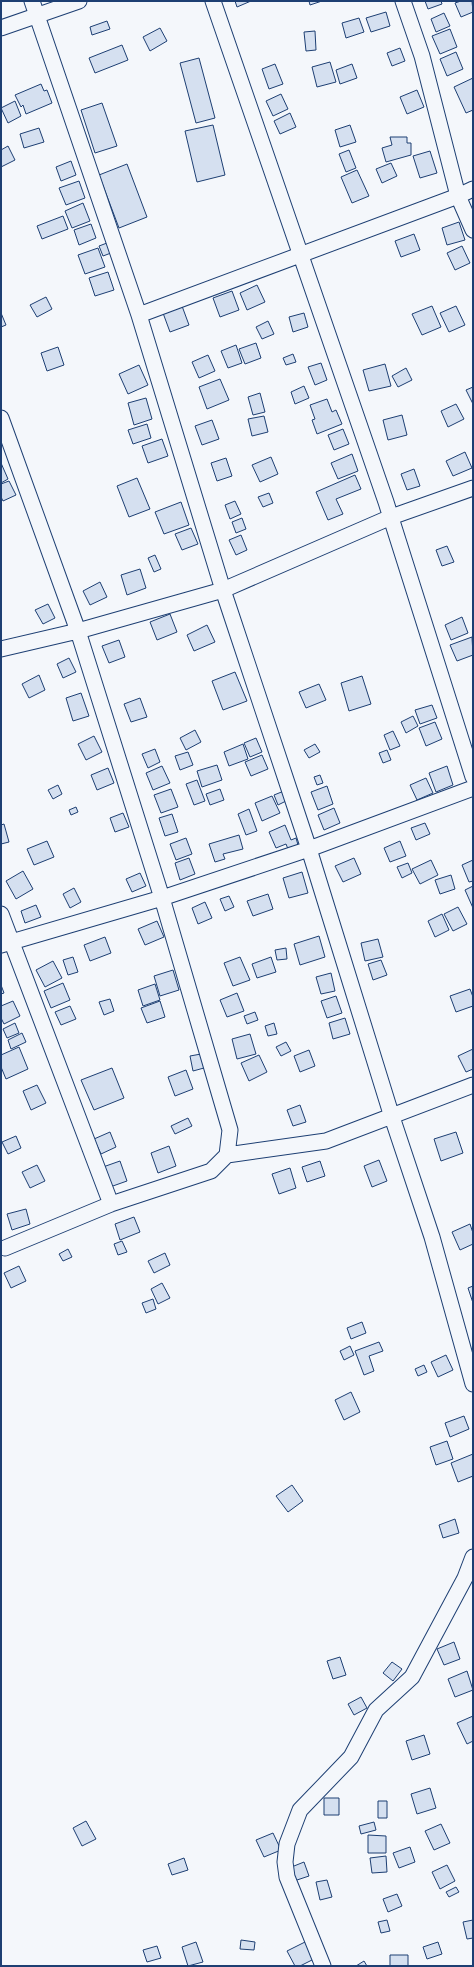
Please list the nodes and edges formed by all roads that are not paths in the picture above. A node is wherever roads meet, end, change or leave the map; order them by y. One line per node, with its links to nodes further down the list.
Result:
1 (32, 1): 5 (street)
2 (79, 1): 5 (street)
3 (213, 1): 10 (street)
4 (403, 1): 8 (street)
5 (37, 16): 6 (street); 11 (street)
6 (1, 28)
7 (473, 188): 8 (street)
8 (458, 196): 9 (street); 10 (street)
9 (473, 230)
10 (301, 253): 11 (street); 14 (street)
11 (139, 314): 15 (street)
12 (1, 418): 16 (street)
13 (473, 488): 14 (street)
14 (391, 517): 15 (street); 18 (street)
15 (223, 590): 16 (street); 20 (street)
16 (78, 631): 17 (street); 21 (street)
17 (1, 649)
18 (473, 777)
19 (473, 788): 20 (street)
20 (309, 849): 21 (street); 25 (street)
21 (162, 898): 23 (street); 26 (street)
22 (1, 914): 23 (street)
23 (6, 943): 27 (street)
24 (473, 1085): 25 (street)
25 (392, 1117): 26 (street); 29 (street)
26 (227, 1155): 27 (street)
27 (111, 1204): 28 (street)
28 (6, 1248)
29 (473, 1384)
30 (473, 1557): 31 (street)
31 (323, 1966)

